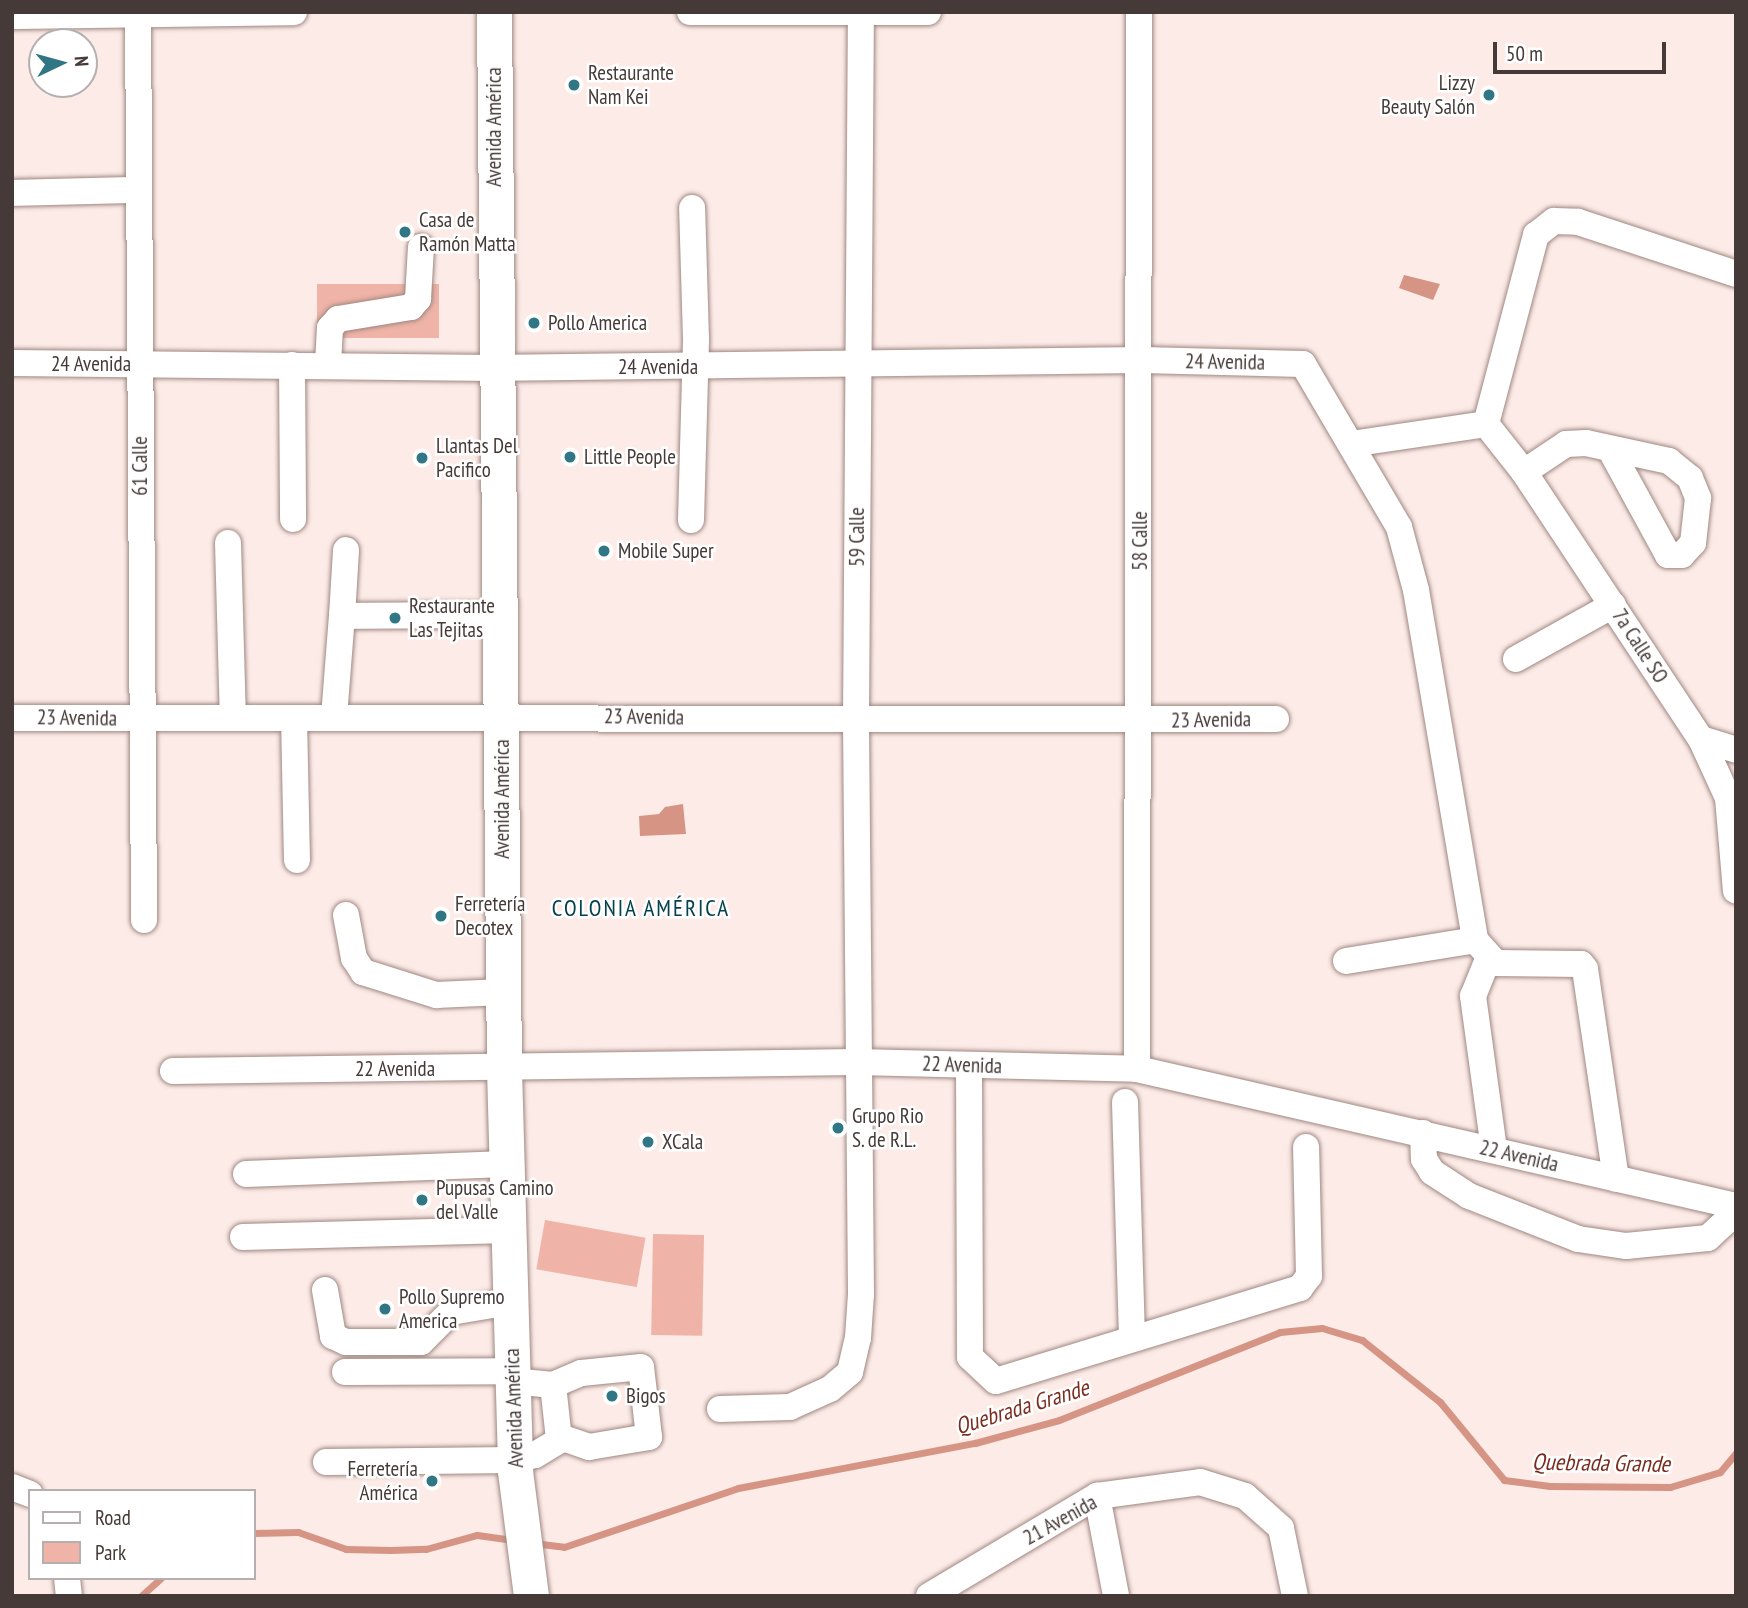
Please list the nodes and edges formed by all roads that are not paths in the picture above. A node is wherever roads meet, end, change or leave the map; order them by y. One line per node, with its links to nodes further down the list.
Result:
1 (277, 12): 2 (street); 8 (street)
2 (294, 12)
3 (494, 12): 24 (main road, Avenida América)
4 (690, 12): 10 (street)
5 (915, 12): 6 (street); 9 (street)
6 (928, 12)
7 (1139, 12): 17 (street, 58 Calle)
8 (138, 13): 11 (street); 12 (street, 61 Calle)
9 (861, 13): 10 (street); 22 (street, 59 Calle)
10 (805, 14)
11 (12, 16)
12 (138, 190): 13 (street); 19 (street, 61 Calle)
13 (12, 193)
14 (692, 208): 23 (street)
15 (421, 247): 21 (street)
16 (1736, 274): 25 (street)
17 (1142, 360): 22 (street, 24 Avenida); 26 (street, 24 Avenida); 45 (street, 58 Calle)
18 (12, 363): 19 (street, 24 Avenida)
19 (139, 364): 20 (street, 24 Avenida); 42 (street, 61 Calle)
20 (292, 365): 21 (street, 24 Avenida); 29 (street)
21 (327, 365): 24 (street, 24 Avenida)
22 (858, 366): 23 (street, 24 Avenida); 44 (street, 59 Calle)
23 (696, 367): 24 (street, 24 Avenida); 30 (street)
24 (495, 368): 34 (main road, Avenida América)
25 (1486, 424): 26 (street); 28 (street, 7a Calle SO)
26 (1351, 444): 52 (street)
27 (1611, 449): 28 (street)
28 (1524, 472): 33 (street, 7a Calle SO)
29 (293, 519)
30 (691, 520)
31 (228, 543): 40 (street)
32 (346, 550): 35 (street)
33 (1613, 605): 36 (street); 46 (street, 7a Calle SO)
34 (500, 615): 35 (street); 37 (main road, Avenida América)
35 (342, 616): 38 (street)
36 (1516, 659)
37 (502, 715): 38 (street, 23 Avenida); 44 (street, 23 Avenida); 54 (main road, Avenida América)
38 (334, 717): 41 (street, 23 Avenida)
39 (12, 718): 42 (street, 23 Avenida)
40 (233, 718): 41 (street, 23 Avenida); 42 (street, 23 Avenida)
41 (293, 718): 48 (street)
42 (141, 719): 51 (street, 61 Calle)
43 (1276, 719): 45 (street, 23 Avenida)
44 (856, 720): 45 (street, 23 Avenida); 55 (street, 59 Calle)
45 (1139, 721): 58 (street, 58 Calle)
46 (1701, 738): 47 (street); 49 (street, 7a Calle SO)
47 (1736, 750)
48 (297, 860)
49 (1736, 891)
50 (346, 915): 54 (street)
51 (144, 920)
52 (1482, 950): 53 (street); 63 (street); 66 (street)
53 (1346, 961)
54 (503, 992): 57 (main road, Avenida América)
55 (857, 1062): 56 (street, 22 Avenida); 57 (street, 22 Avenida); 76 (street, 59 Calle)
56 (969, 1065): 58 (street, 22 Avenida); 72 (street)
57 (504, 1069): 59 (street, 22 Avenida); 64 (main road, Avenida América)
58 (1137, 1069): 61 (street, 22 Avenida)
59 (173, 1071)
60 (1125, 1102): 72 (street)
61 (1423, 1133): 63 (street, 22 Avenida); 67 (street)
62 (1306, 1147): 72 (street)
63 (1494, 1150): 66 (street, 22 Avenida)
64 (506, 1164): 65 (street); 68 (main road, Avenida América)
65 (246, 1174)
66 (1616, 1179): 67 (street, 22 Avenida)
67 (1734, 1206)
68 (508, 1230): 69 (street); 71 (main road, Avenida América)
69 (243, 1237)
70 (325, 1290): 71 (street)
71 (510, 1302): 74 (main road, Avenida América)
72 (1132, 1338)
73 (345, 1372): 74 (street)
74 (512, 1376): 75 (street); 79 (main road, Avenida América)
75 (553, 1385): 77 (street); 77 (street)
76 (720, 1409)
77 (559, 1439): 79 (street)
78 (326, 1462): 79 (street)
79 (515, 1465): 81 (main road, Avenida América)
80 (1097, 1496): 82 (street, 21 Avenida); 83 (street); 84 (street, 21 Avenida)
81 (530, 1590)
82 (929, 1596)
83 (1116, 1596)
84 (1295, 1596)

